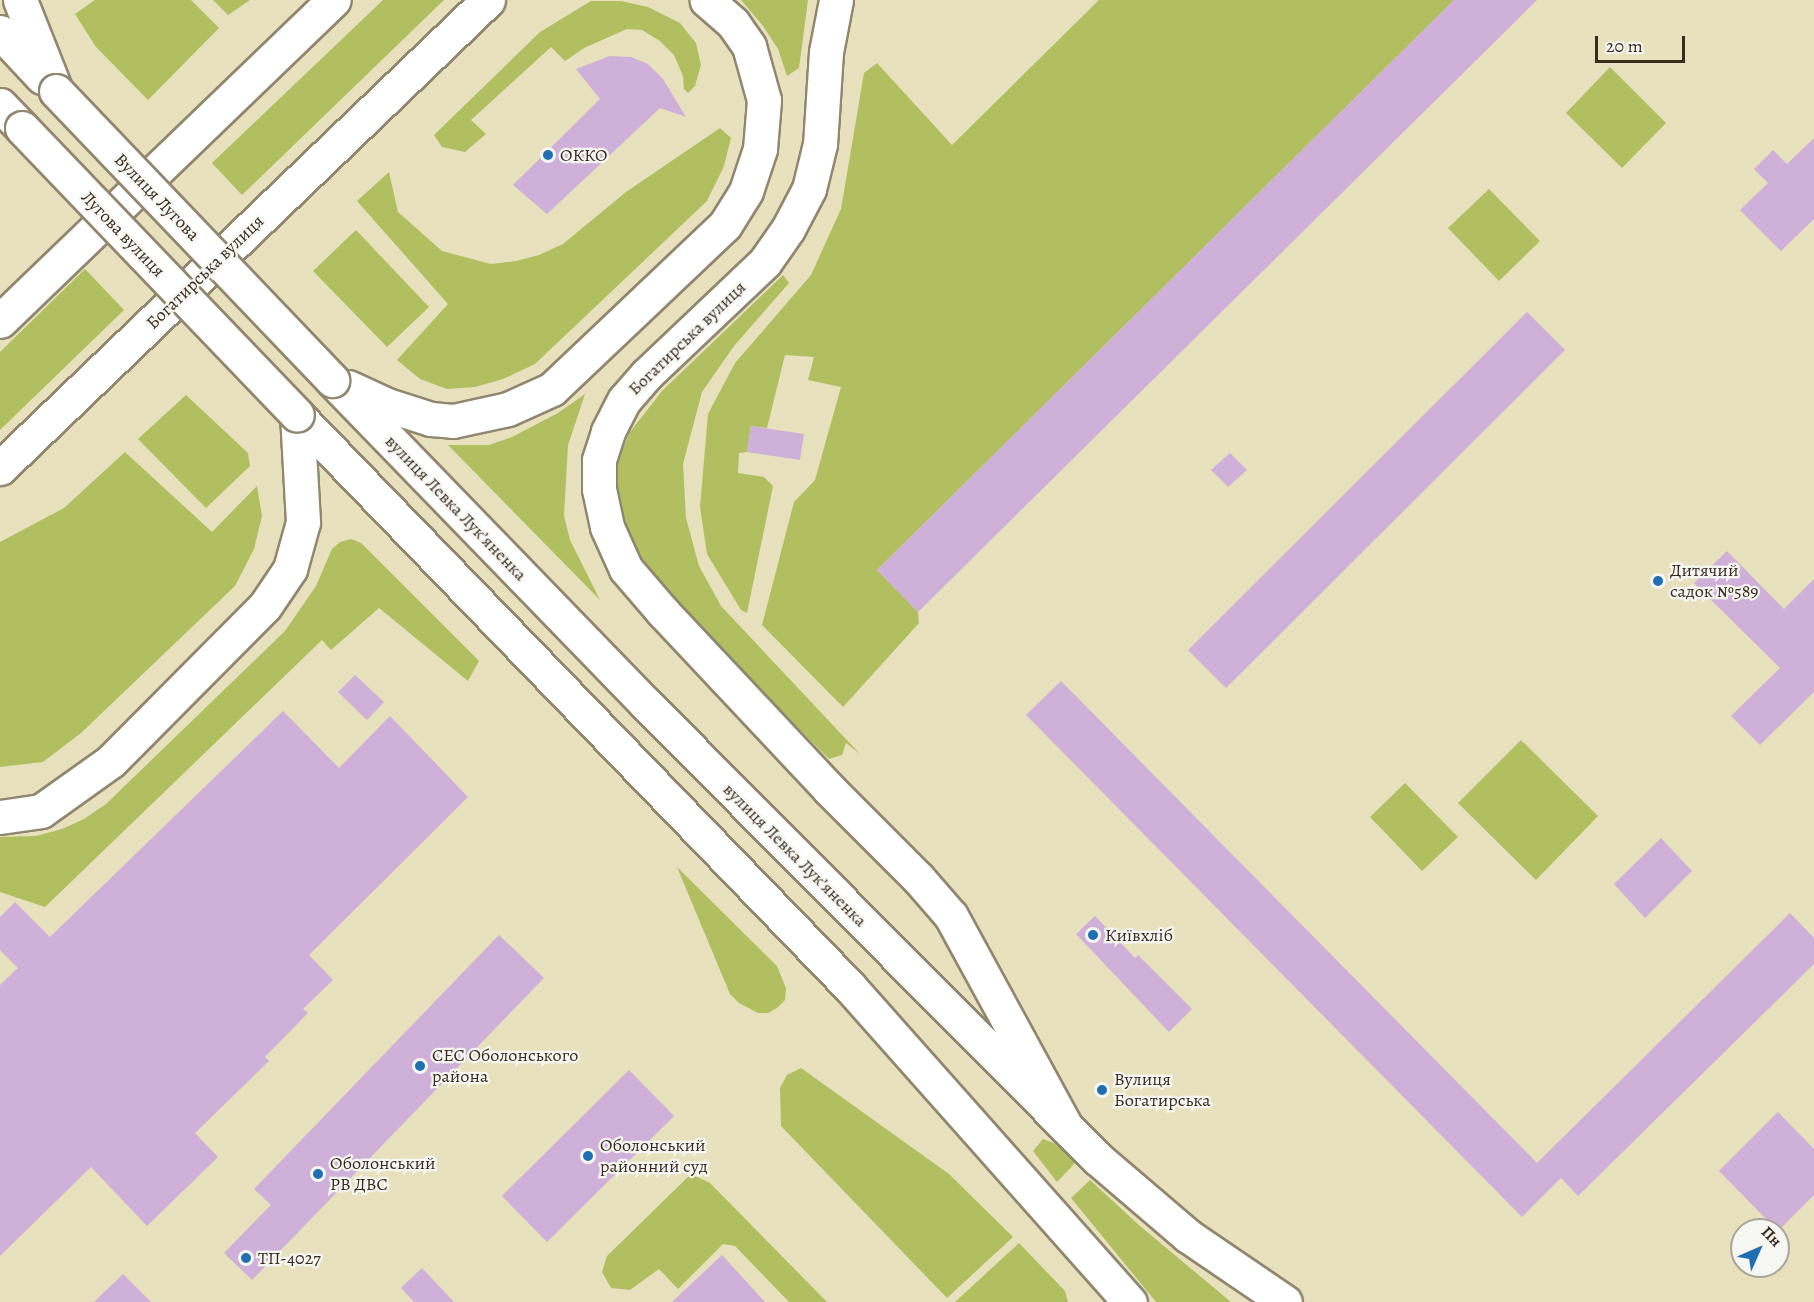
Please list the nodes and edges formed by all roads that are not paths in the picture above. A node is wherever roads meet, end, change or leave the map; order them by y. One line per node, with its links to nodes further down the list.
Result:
1 (20, 0): 7 (main road)
2 (333, 0): 9 (main road)
3 (488, 0): 12 (main road, Богатирська вулиця)
4 (707, 0): 10 (main road)
5 (836, 0): 14 (main road, Богатирська вулиця)
6 (0, 32): 7 (main road)
7 (56, 92): 10 (main road, Вулиця Лугова, bridge)
8 (7, 116): 11 (main road, Лугова вулиця, bridge)
9 (0, 321)
10 (332, 380): 14 (main road, вулиця Левка Лукʼяненка)
11 (297, 415): 13 (main road); 15 (main road)
12 (0, 468)
13 (0, 817)
14 (1066, 1126): 16 (main road, вулиця Левка Лукʼяненка)
15 (1130, 1302)
16 (1285, 1302)

